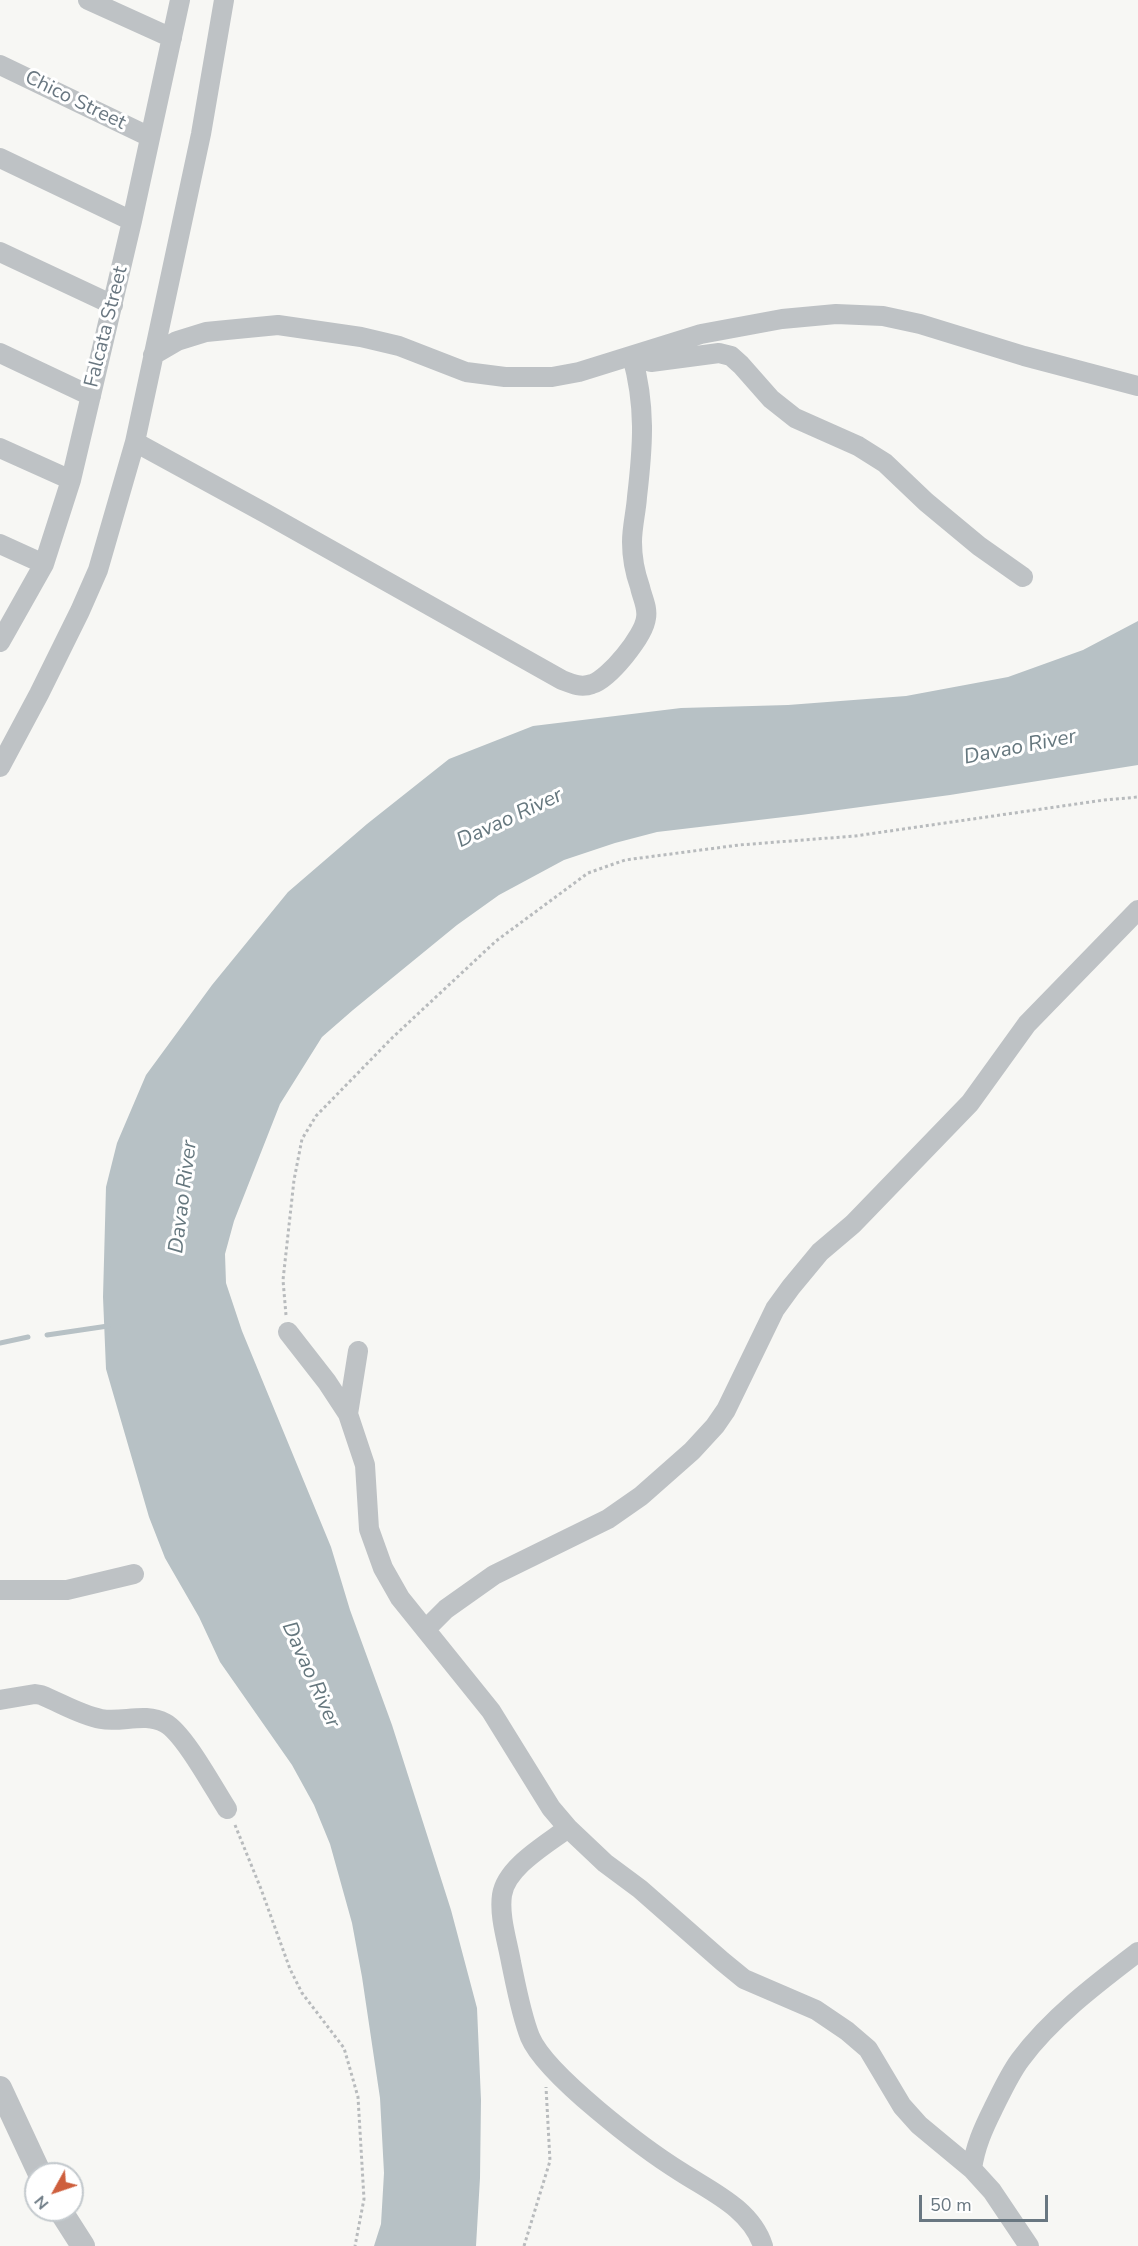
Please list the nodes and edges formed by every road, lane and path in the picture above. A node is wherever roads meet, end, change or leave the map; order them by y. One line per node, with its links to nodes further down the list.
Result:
1 (88, 0): 4 (street)
2 (180, 0): 4 (street, Falcata Street)
3 (224, 0): 12 (street)
4 (172, 38): 6 (street, Falcata Street)
5 (0, 65): 6 (street, Chico Street)
6 (150, 137): 8 (street, Falcata Street)
7 (0, 158): 8 (street)
8 (132, 221): 10 (street, Falcata Street)
9 (0, 252): 10 (street)
10 (113, 305): 15 (street, Falcata Street)
11 (0, 353): 15 (street)
12 (153, 355): 13 (street); 16 (street)
13 (632, 356): 14 (street); 16 (street); 21 (street)
14 (1138, 386)
15 (91, 396): 18 (street, Falcata Street)
16 (135, 442): 23 (street)
17 (0, 448): 18 (street)
18 (70, 480): 20 (street, Falcata Street)
19 (0, 544): 20 (street)
20 (44, 564): 22 (street, Falcata Street)
21 (1023, 577)
22 (0, 642)
23 (0, 767)
24 (1138, 797): 26 (path)
25 (1138, 910): 31 (street)
26 (288, 1332): 28 (street)
27 (358, 1351): 28 (street)
28 (348, 1414): 31 (street)
29 (134, 1574): 30 (street)
30 (0, 1590)
31 (426, 1629): 34 (street)
32 (0, 1700): 33 (street)
33 (227, 1809): 42 (path)
34 (568, 1828): 36 (street); 39 (street)
35 (1138, 1952): 39 (street)
36 (552, 2066): 43 (path); 44 (street)
37 (0, 2088): 38 (street)
38 (34, 2162)
39 (972, 2169): 45 (street)
40 (68, 2222): 41 (street)
41 (83, 2246)
42 (355, 2246)
43 (524, 2246)
44 (763, 2246)
45 (1029, 2246)

